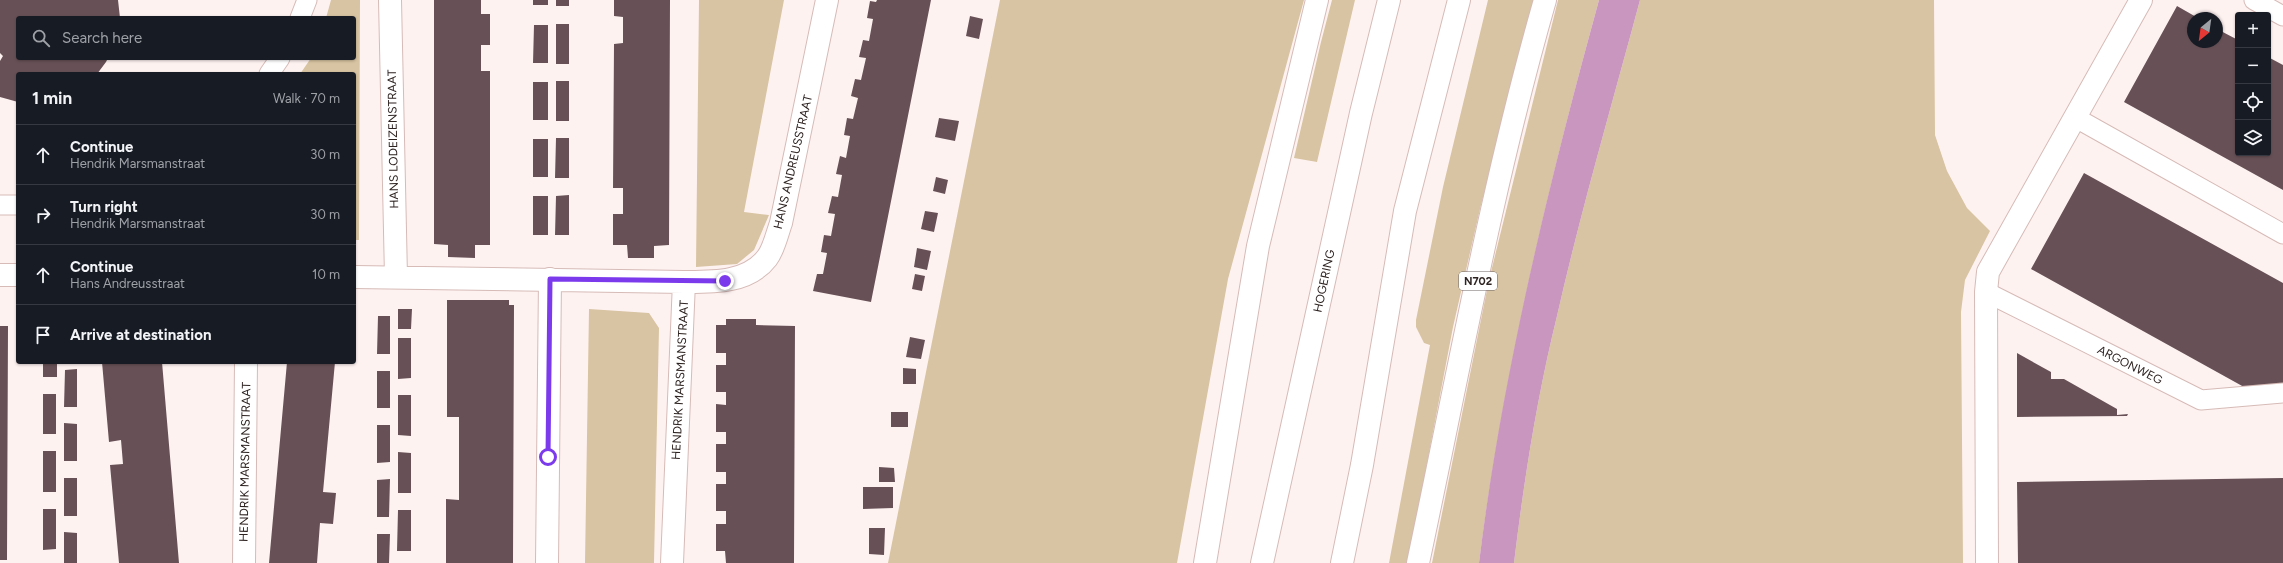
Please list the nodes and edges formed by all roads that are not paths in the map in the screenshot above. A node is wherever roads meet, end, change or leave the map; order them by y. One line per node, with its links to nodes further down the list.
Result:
1 (307, 0): 10 (lane)
2 (390, 0): 21 (main road, HANS LODEIZENSTRAAT)
3 (827, 0): 23 (main road, HANS ANDREUSSTRAAT)
4 (1317, 0): 30 (main road)
5 (1389, 0): 31 (main road, HOGERING)
6 (1459, 0): 32 (main road)
7 (1545, 0): 33 (main road, N702)
8 (2141, 0): 14 (main road)
9 (2254, 0): 11 (lane)
10 (301, 16)
11 (2283, 16)
12 (279, 60): 13 (lane)
13 (270, 72)
14 (2076, 118): 17 (lane); 24 (main road)
15 (0, 205): 16 (lane)
16 (16, 205)
17 (2283, 234)
18 (0, 275): 19 (main road)
19 (16, 275)
20 (356, 277): 21 (main road, HENDRIK MARSMANSTRAAT)
21 (396, 277): 22 (main road, HENDRIK MARSMANSTRAAT)
22 (550, 279): 23 (main road, HENDRIK MARSMANSTRAAT); 28 (main road)
23 (684, 282): 29 (main road, HENDRIK MARSMANSTRAAT)
24 (1986, 292): 26 (lane, ARGONWEG); 34 (main road)
25 (246, 364): 27 (main road, HENDRIK MARSMANSTRAAT)
26 (2283, 393)
27 (244, 563)
28 (547, 563)
29 (672, 563)
30 (1205, 563)
31 (1262, 563)
32 (1342, 563)
33 (1418, 563)
34 (1987, 563)

